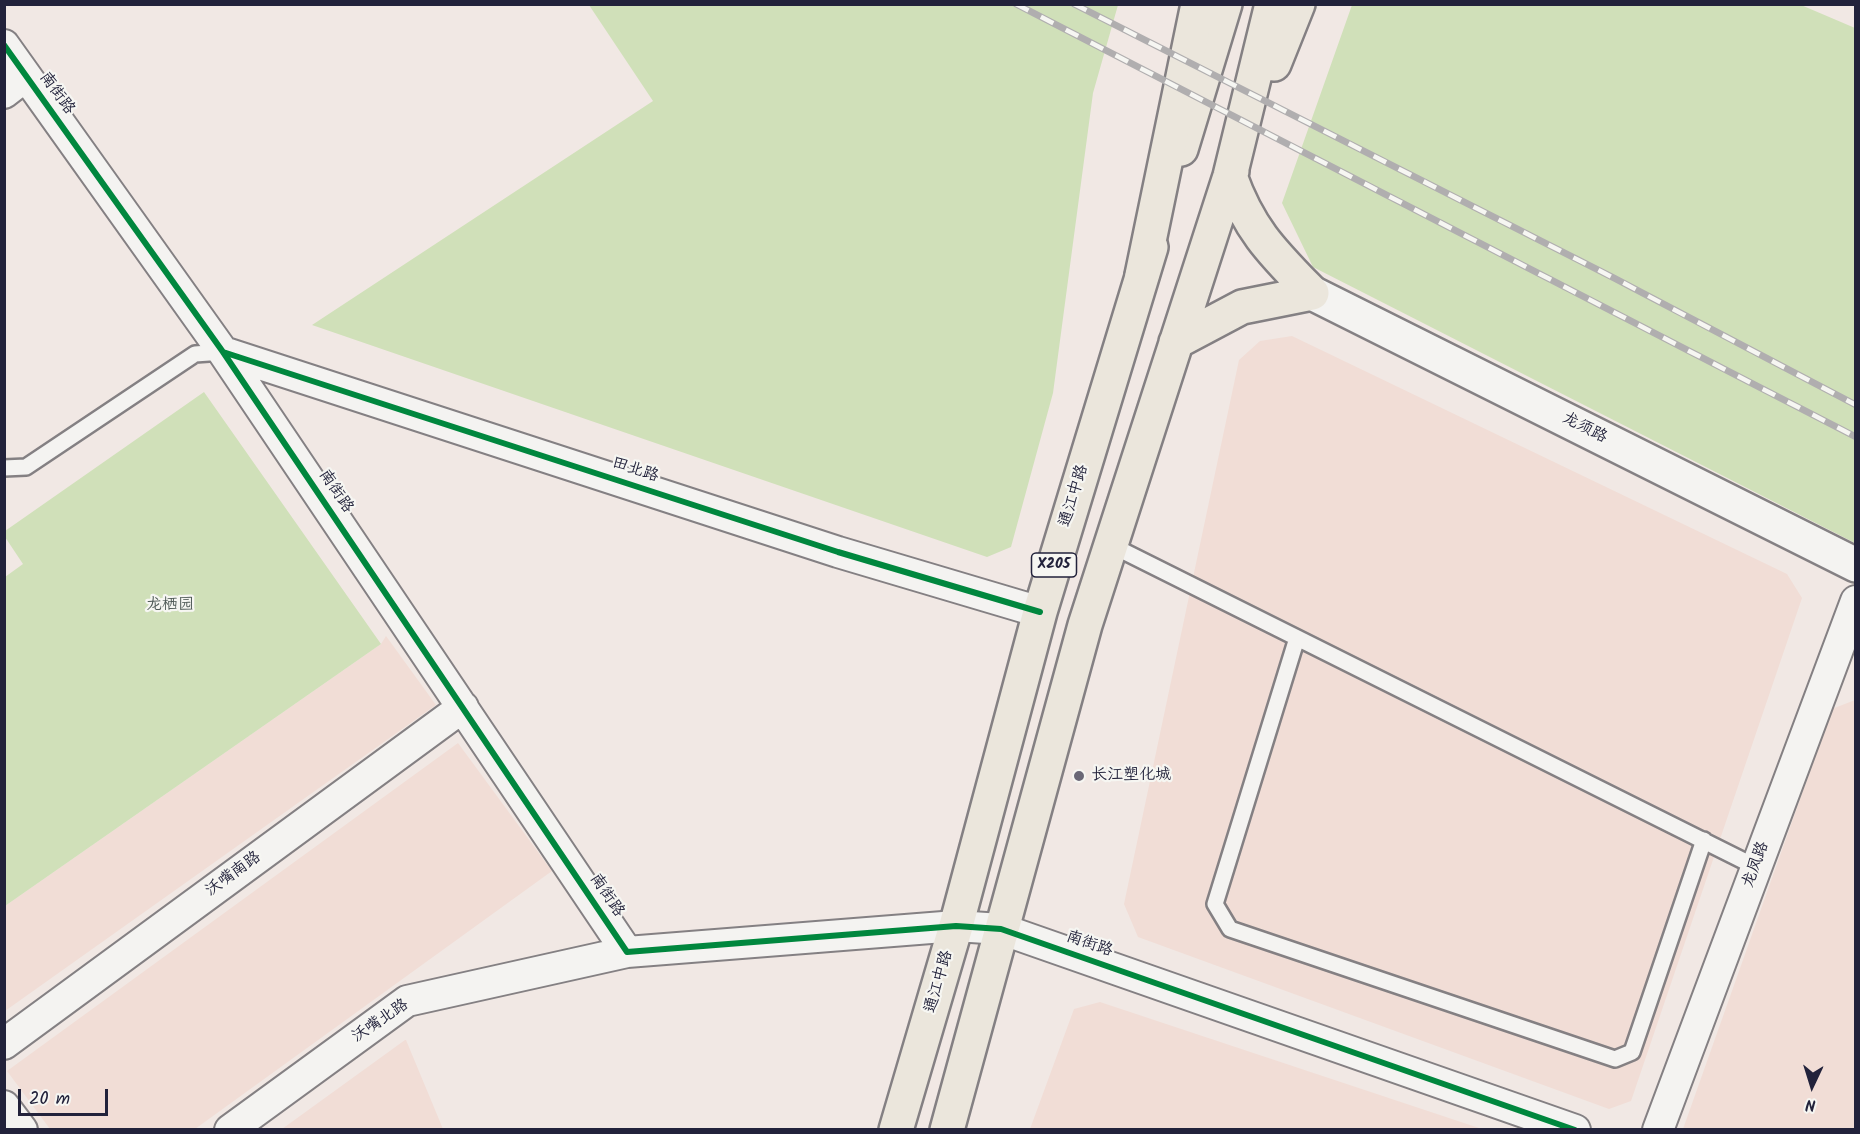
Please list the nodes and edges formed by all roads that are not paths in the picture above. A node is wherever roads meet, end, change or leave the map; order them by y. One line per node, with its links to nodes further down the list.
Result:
1 (1198, 4): 8 (main road)
2 (1225, 4): 8 (main road, 通江中路 / X205)
3 (1272, 4): 7 (main road, X205)
4 (1298, 4): 7 (main road)
5 (4, 45): 6 (street, 南街路)
6 (15, 85): 11 (street, 南街路)
7 (1230, 176): 9 (main road); 10 (main road, X205)
8 (1142, 275): 16 (main road, 通江中路 / X205)
9 (1312, 293): 10 (main road); 14 (street, 龙须路)
10 (1176, 342): 13 (main road, X205)
11 (223, 352): 12 (lane); 16 (street, 田北路); 18 (street, 南街路)
12 (4, 468)
13 (1111, 545): 17 (lane); 22 (main road, X205)
14 (1856, 565)
15 (1856, 601): 20 (street, 龙凤路)
16 (1040, 612): 21 (main road, 通江中路 / X205)
17 (1297, 638): 19 (lane); 19 (lane)
18 (463, 707): 23 (street, 南街路); 24 (street, 沃嘴南路)
19 (1704, 840): 20 (lane)
20 (1756, 867): 31 (street, 龙凤路)
21 (956, 926): 22 (street, 南街路); 23 (street, 南街路); 28 (main road, 通江中路 / X205)
22 (1001, 929): 29 (main road, X205); 30 (street, 南街路)
23 (627, 952): 27 (street, 沃嘴北路)
24 (4, 1044)
25 (4, 1106): 26 (street)
26 (22, 1130)
27 (230, 1130)
28 (896, 1130)
29 (947, 1130)
30 (1575, 1130)
31 (1658, 1130)

